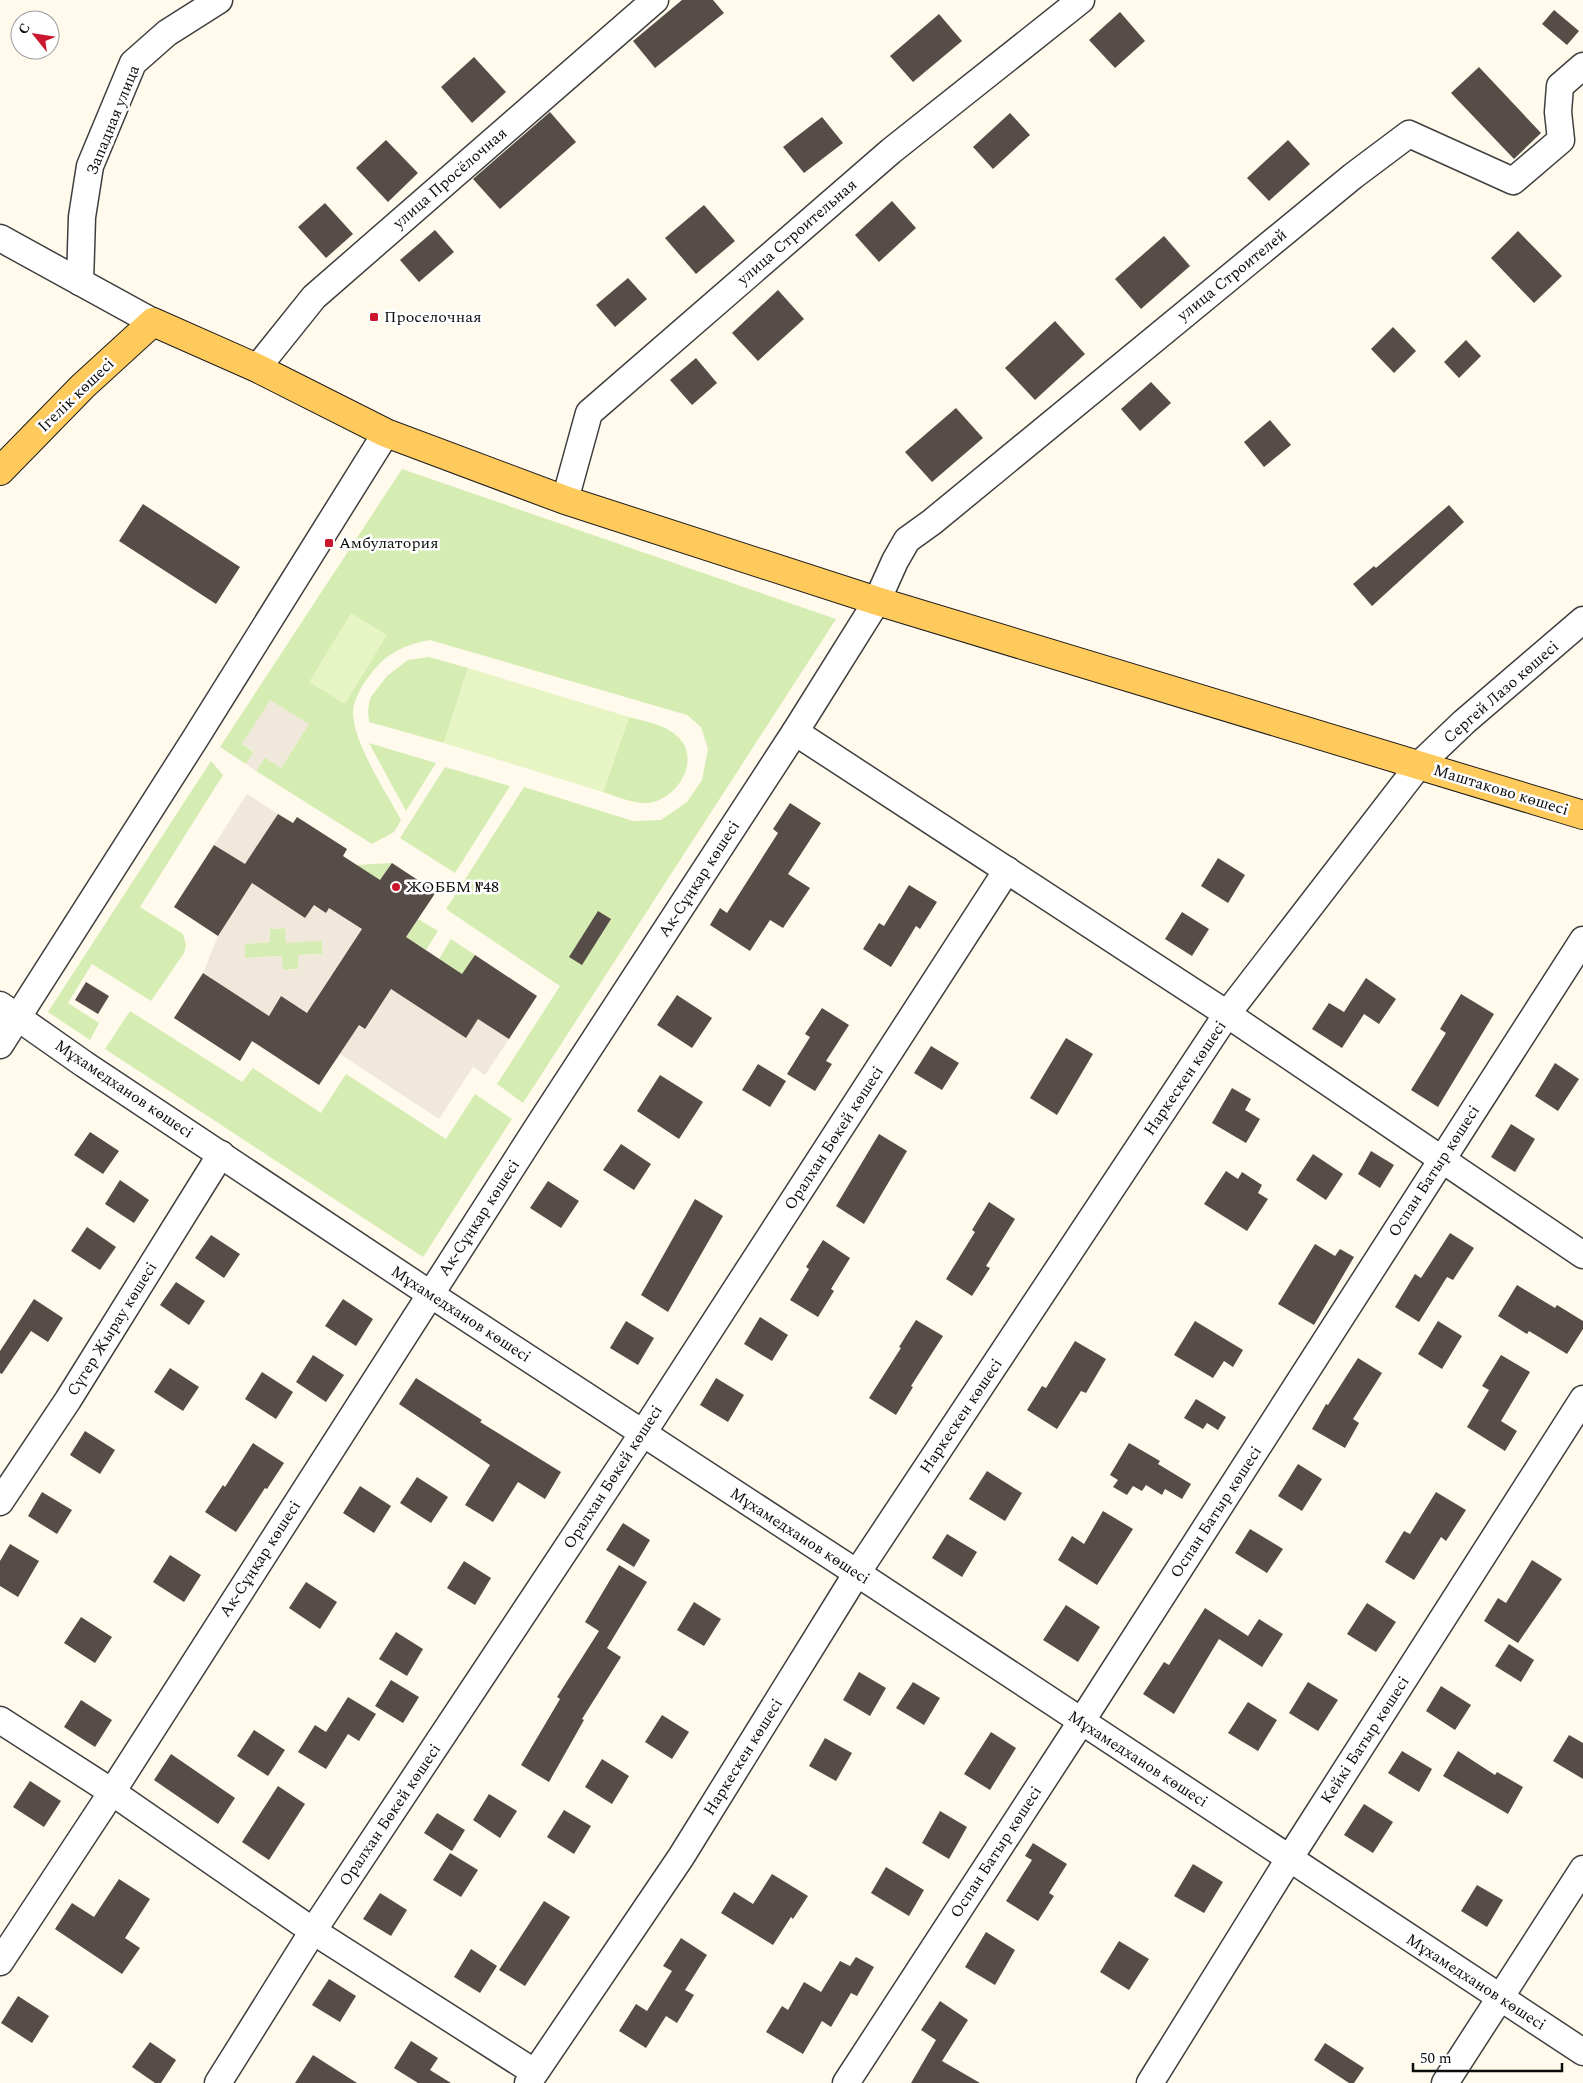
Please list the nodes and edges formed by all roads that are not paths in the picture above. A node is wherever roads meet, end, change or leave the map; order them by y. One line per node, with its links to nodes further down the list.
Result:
1 (219, 0): 6 (street, Западная улица)
2 (655, 0): 8 (street, улица Просёлочная)
3 (1081, 0): 11 (street, улица Строительная)
4 (1583, 66): 12 (street, улица Строителей)
5 (0, 238): 6 (street)
6 (80, 282): 7 (street)
7 (153, 322): 8 (main road, Маштаково көшесі); 10 (main road, Ігелік көшесі)
8 (257, 368): 9 (main road, Маштаково көшесі)
9 (386, 433): 11 (main road, Маштаково көшесі); 19 (street)
10 (0, 470)
11 (565, 500): 12 (main road, Маштаково көшесі)
12 (877, 601): 14 (street, Ақ-Сұңқар көшесі); 15 (main road, Маштаково көшесі)
13 (1583, 620): 15 (street, Сергей Лазо көшесі)
14 (795, 732): 17 (street); 25 (street, Ақ-Сұңқар көшесі)
15 (1419, 765): 16 (main road, Маштаково көшесі); 20 (street, Наркескен көшесі)
16 (1583, 815)
17 (1007, 870): 20 (street); 27 (street, Оралхан Бөкей көшесі)
18 (1583, 940): 23 (street, Оспан Батыр көшесі)
19 (9, 1011): 21 (street); 22 (street, Мұхамедханов көшесі)
20 (1227, 1014): 23 (street); 29 (street, Наркескен көшесі)
21 (0, 1045)
22 (221, 1154): 25 (street, Мұхамедханов көшесі); 28 (street, Сүгер Жырау көшесі)
23 (1442, 1158): 24 (street); 31 (street, Оспан Батыр көшесі)
24 (1583, 1255)
25 (430, 1294): 27 (street, Мұхамедханов көшесі); 32 (street, Ақ-Сұңқар көшесі)
26 (1583, 1399): 33 (street, Кейкі Батыр көшесі)
27 (643, 1433): 29 (street, Мұхамедханов көшесі); 35 (street, Оралхан Бөкей көшесі)
28 (0, 1502)
29 (857, 1573): 31 (street, Мұхамедханов көшесі); 39 (street, Наркескен көшесі)
30 (0, 1720): 32 (street)
31 (1081, 1722): 33 (street, Мұхамедханов көшесі); 41 (street, Оспан Батыр көшесі)
32 (112, 1792): 35 (street); 36 (street, Ақ-Сұңқар көшесі)
33 (1290, 1859): 37 (street, Мұхамедханов көшесі); 42 (street, Кейкі Батыр көшесі)
34 (1583, 1869): 37 (street)
35 (313, 1931): 39 (street); 40 (street, Оралхан Бөкей көшесі)
36 (0, 1962)
37 (1501, 1998): 38 (street, Мұхамедханов көшесі); 43 (street)
38 (1583, 2052)
39 (531, 2078)
40 (218, 2083)
41 (846, 2083)
42 (1150, 2083)
43 (1445, 2083)

